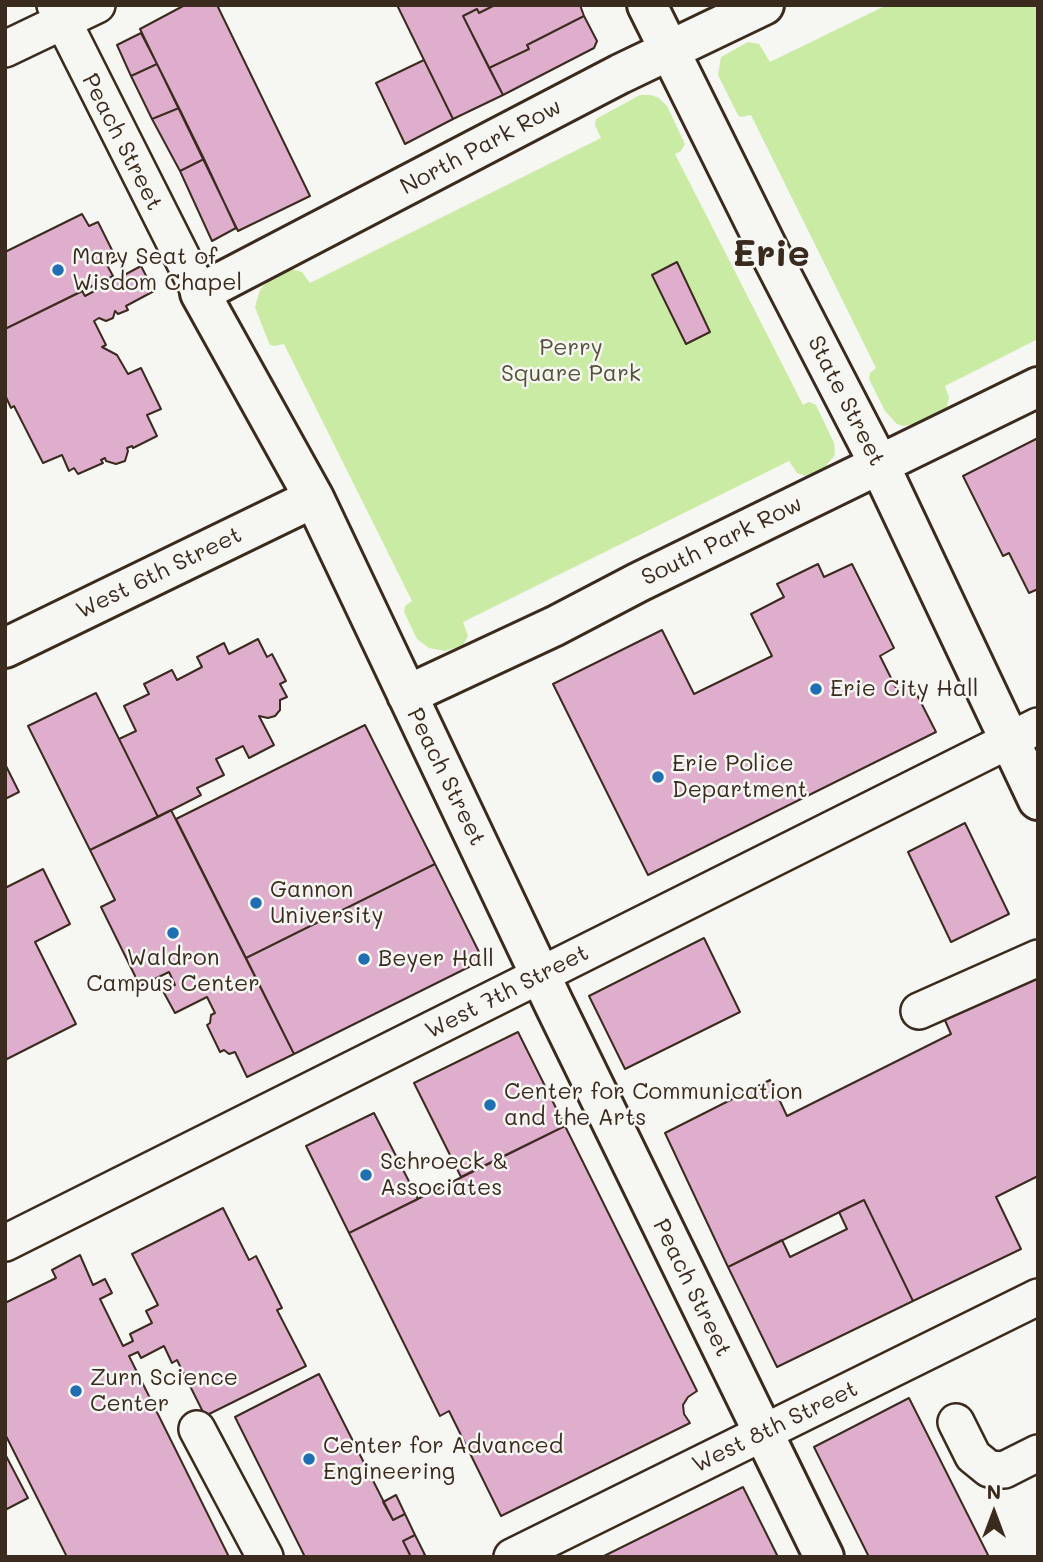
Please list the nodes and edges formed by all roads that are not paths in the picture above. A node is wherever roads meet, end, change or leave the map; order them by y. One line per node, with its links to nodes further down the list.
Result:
1 (97, 5): 4 (street)
2 (647, 5): 6 (main road, State Street)
3 (764, 5): 6 (main road, North Park Row)
4 (59, 13): 5 (street); 7 (street, Peach Street)
5 (5, 49)
6 (671, 50): 7 (main road, North Park Row); 9 (main road, State Street)
7 (200, 293): 10 (main road, Peach Street)
8 (1038, 387): 9 (main road, South Park Row)
9 (879, 464): 12 (main road, South Park Row); 13 (main road, State Street)
10 (314, 498): 11 (main road, West 6th Street); 12 (main road, Peach Street)
11 (5, 648)
12 (407, 695): 16 (main road, Peach Street)
13 (1023, 733): 14 (main road, State Street); 16 (street, West 7th Street)
14 (1038, 800)
15 (1038, 958): 17 (street)
16 (541, 976): 18 (street, West 7th Street); 22 (main road, Peach Street)
17 (919, 1011)
18 (5, 1243)
19 (1038, 1297): 22 (street, West 8th Street)
20 (956, 1422): 23 (street)
21 (197, 1429): 24 (street)
22 (763, 1434): 25 (street, West 8th Street); 26 (main road, Peach Street)
23 (1038, 1453)
24 (265, 1557)
25 (512, 1557)
26 (824, 1557)

